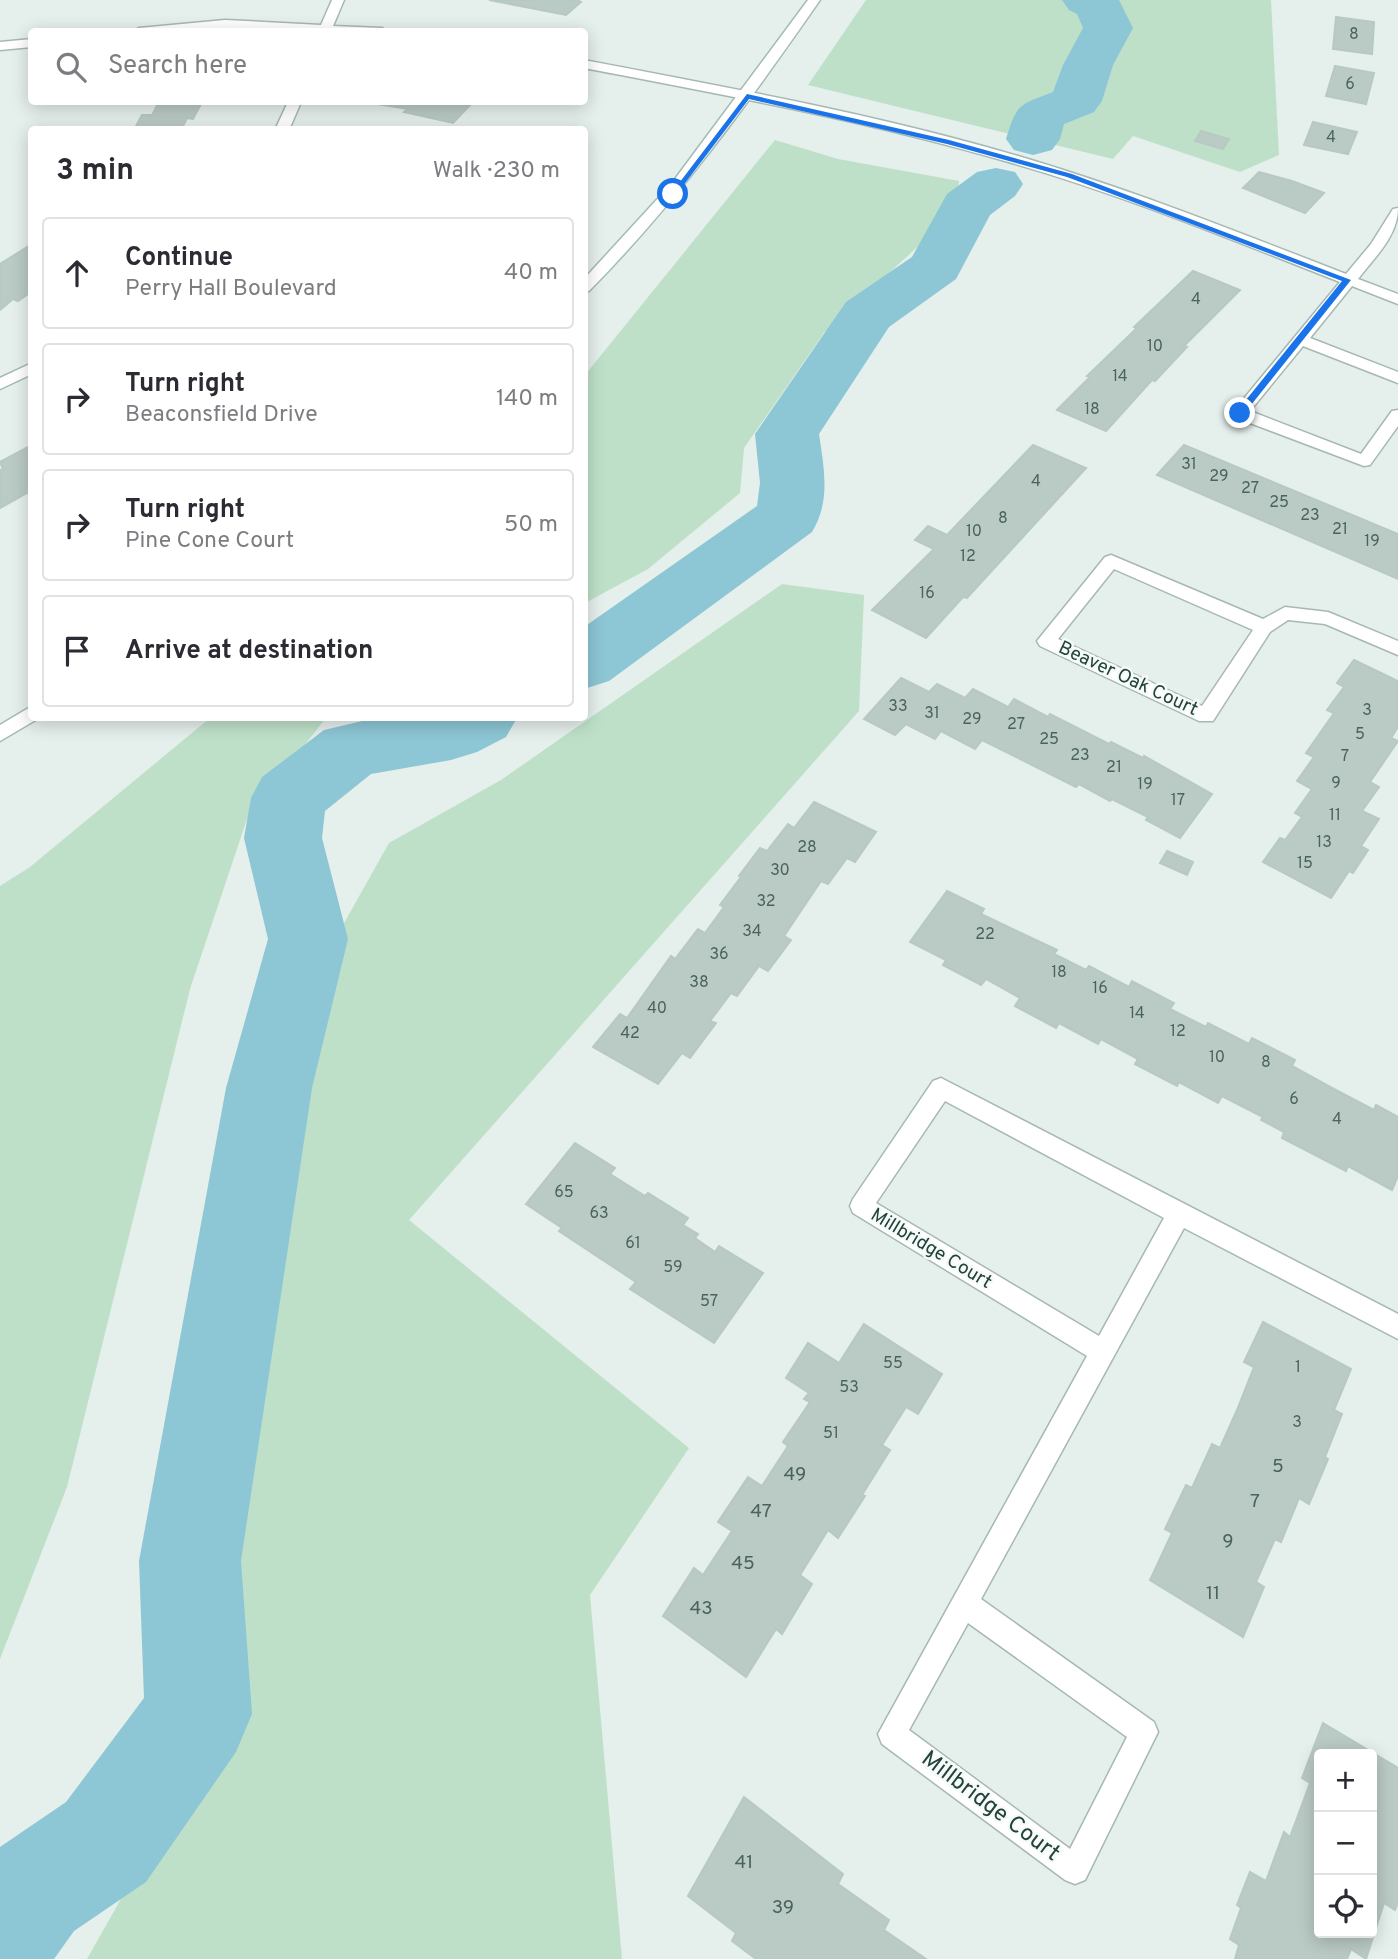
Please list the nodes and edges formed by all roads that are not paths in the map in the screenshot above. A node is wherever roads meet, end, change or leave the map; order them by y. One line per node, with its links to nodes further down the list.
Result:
1 (338, 0): 5 (street)
2 (814, 0): 9 (street)
3 (182, 28): 4 (street)
4 (305, 28)
5 (325, 28)
6 (28, 43): 7 (street)
7 (0, 46)
8 (588, 65): 9 (street)
9 (747, 96): 13 (street); 14 (street)
10 (293, 105): 11 (street)
11 (284, 126)
12 (1398, 212): 13 (street)
13 (1347, 280): 15 (street); 16 (street)
14 (588, 284)
15 (1398, 299)
16 (1301, 340): 18 (street); 20 (street)
17 (28, 370): 19 (street)
18 (1398, 378)
19 (0, 384)
20 (1398, 415)
21 (1264, 627): 21 (street, Beaver Oak Court); 22 (street)
22 (1398, 648)
23 (28, 716): 24 (street)
24 (0, 734)
25 (1179, 1214): 26 (street, Millbridge Court); 27 (street, Millbridge Court); 27 (street, Millbridge Court)
26 (1398, 1327)
27 (1103, 1352): 28 (street, Millbridge Court)
28 (963, 1603): 28 (street, Millbridge Court)

